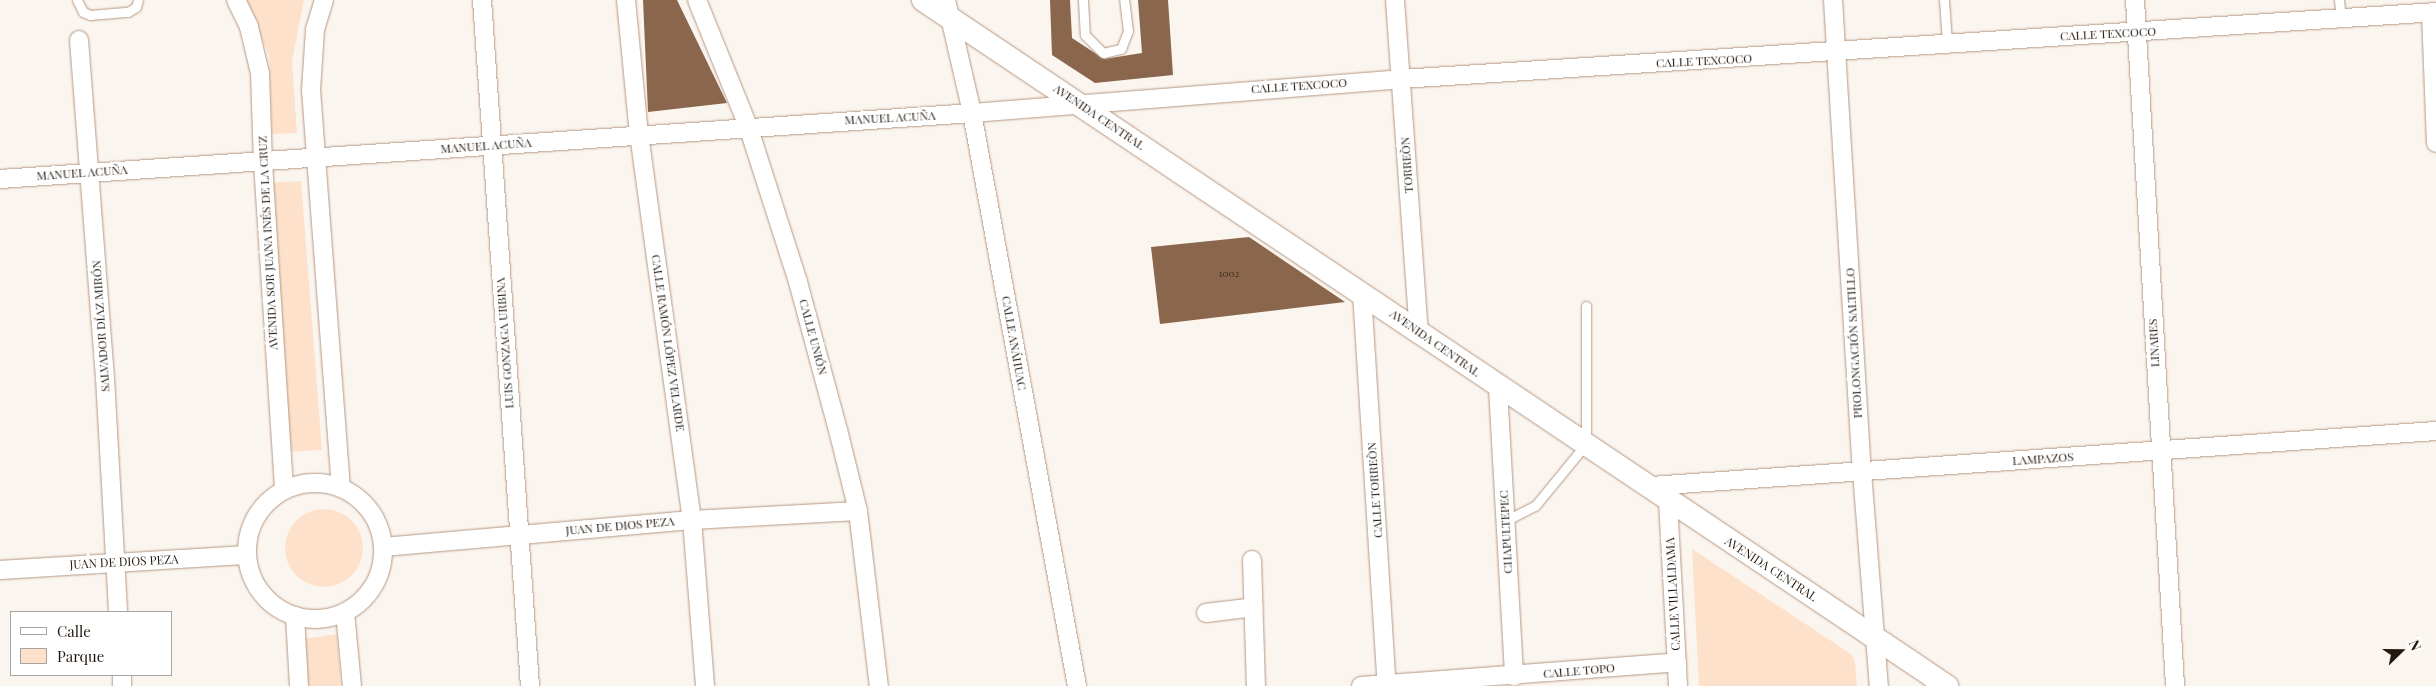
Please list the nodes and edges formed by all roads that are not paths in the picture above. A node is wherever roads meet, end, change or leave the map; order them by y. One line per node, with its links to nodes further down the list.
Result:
1 (77, 0): 2 (lane)
2 (138, 0)
3 (236, 0): 31 (street, AVENIDA SOR JUANA INÉS DE LA CRUZ)
4 (324, 0): 30 (street)
5 (482, 0): 29 (street, LUIS GONZAGA URBINA)
6 (626, 0): 27 (street, CALLE RAMÓN LÓPEZ VELARDE)
7 (697, 0): 26 (street, CALLE UNIÓN)
8 (922, 0): 16 (street, AVENIDA CENTRAL)
9 (1083, 0): 10 (lane)
10 (1124, 0)
11 (1395, 0): 23 (street, TORREÒN)
12 (1833, 0): 22 (street, PROLONGACIÓN SALTILLO)
13 (1944, 0): 21 (lane)
14 (2135, 0): 19 (street, LINARES)
15 (2339, 0): 18 (lane)
16 (949, 10): 24 (street, AVENIDA CENTRAL); 25 (street, CALLE ANÁHUAC)
17 (2431, 11): 18 (street, CALLE TEXCOCO); 28 (street)
18 (2341, 19): 19 (street, CALLE TEXCOCO)
19 (2137, 33): 21 (street, CALLE TEXCOCO); 40 (street, LINARES)
20 (79, 40): 32 (street, SALVADOR DÍAZ MIRÓN)
21 (1947, 43): 22 (street, CALLE TEXCOCO)
22 (1837, 53): 23 (street, CALLE TEXCOCO); 41 (street, PROLONGACIÓN SALTILLO)
23 (1401, 78): 24 (street, CALLE TEXCOCO); 36 (street, TORREÒN)
24 (1077, 102): 25 (street, CALLE TEXCOCO); 34 (street, AVENIDA CENTRAL)
25 (972, 113): 26 (street, MANUEL ACUÑA); 69 (street, CALLE ANÁHUAC)
26 (748, 126): 27 (street, MANUEL ACUÑA); 46 (street, CALLE UNIÓN)
27 (639, 134): 29 (street, MANUEL ACUÑA); 47 (street, CALLE RAMÓN LÓPEZ VELARDE)
28 (2436, 142)
29 (492, 146): 30 (street, MANUEL ACUÑA); 49 (street, LUIS GONZAGA URBINA)
30 (316, 159): 31 (street, MANUEL ACUÑA); 43 (street)
31 (263, 163): 32 (street, MANUEL ACUÑA); 44 (street, AVENIDA SOR JUANA INÉS DE LA CRUZ)
32 (89, 172): 33 (street, MANUEL ACUÑA); 53 (street, SALVADOR DÍAZ MIRÓN)
33 (0, 179)
34 (1362, 293): 36 (street, AVENIDA CENTRAL); 63 (street, CALLE TORREÒN)
35 (1586, 306): 39 (lane)
36 (1419, 331): 37 (street, AVENIDA CENTRAL)
37 (1498, 388): 39 (street, AVENIDA CENTRAL); 48 (street, CHAPULTEPEC)
38 (2436, 431): 40 (street, LAMPAZOS)
39 (1586, 444): 42 (street, AVENIDA CENTRAL); 48 (lane)
40 (2159, 451): 41 (street, LAMPAZOS); 75 (street, LINARES)
41 (1862, 472): 42 (street, LAMPAZOS); 60 (street, PROLONGACIÓN SALTILLO)
42 (1650, 486): 45 (street, AVENIDA CENTRAL)
43 (341, 488): 44 (street); 50 (street)
44 (284, 490): 51 (street)
45 (1668, 501): 60 (street, AVENIDA CENTRAL); 61 (street, CALLE VILLALDAMA)
46 (858, 511): 47 (street, JUAN DE DIOS PEZA); 68 (street, CALLE UNIÓN)
47 (692, 520): 49 (street, JUAN DE DIOS PEZA); 67 (street, CALLE RAMÓN LÓPEZ VELARDE)
48 (1505, 521): 62 (street, CHAPULTEPEC)
49 (519, 534): 50 (street, JUAN DE DIOS PEZA); 66 (street, LUIS GONZAGA URBINA)
50 (383, 547): 57 (street)
51 (247, 555): 53 (street, JUAN DE DIOS PEZA); 59 (street)
52 (1252, 560): 55 (street)
53 (115, 562): 54 (street, JUAN DE DIOS PEZA); 56 (street, SALVADOR DÍAZ MIRÓN)
54 (0, 570)
55 (1254, 607): 58 (street); 70 (street)
56 (118, 611)
57 (345, 612): 59 (street); 65 (street)
58 (1206, 613)
59 (295, 616): 64 (street)
60 (1876, 638): 73 (street, PROLONGACIÓN SALTILLO); 74 (street, AVENIDA CENTRAL)
61 (1677, 662): 62 (street, CALLE TOPO); 72 (street, CALLE VILLALDAMA)
62 (1514, 676): 63 (street, CALLE TOPO)
63 (1387, 685): 71 (street, CALLE TOPO)
64 (300, 686)
65 (352, 686)
66 (530, 686)
67 (705, 686)
68 (879, 686)
69 (1077, 686)
70 (1256, 686)
71 (1361, 686)
72 (1678, 686)
73 (1879, 686)
74 (1947, 686)
75 (2176, 686)

